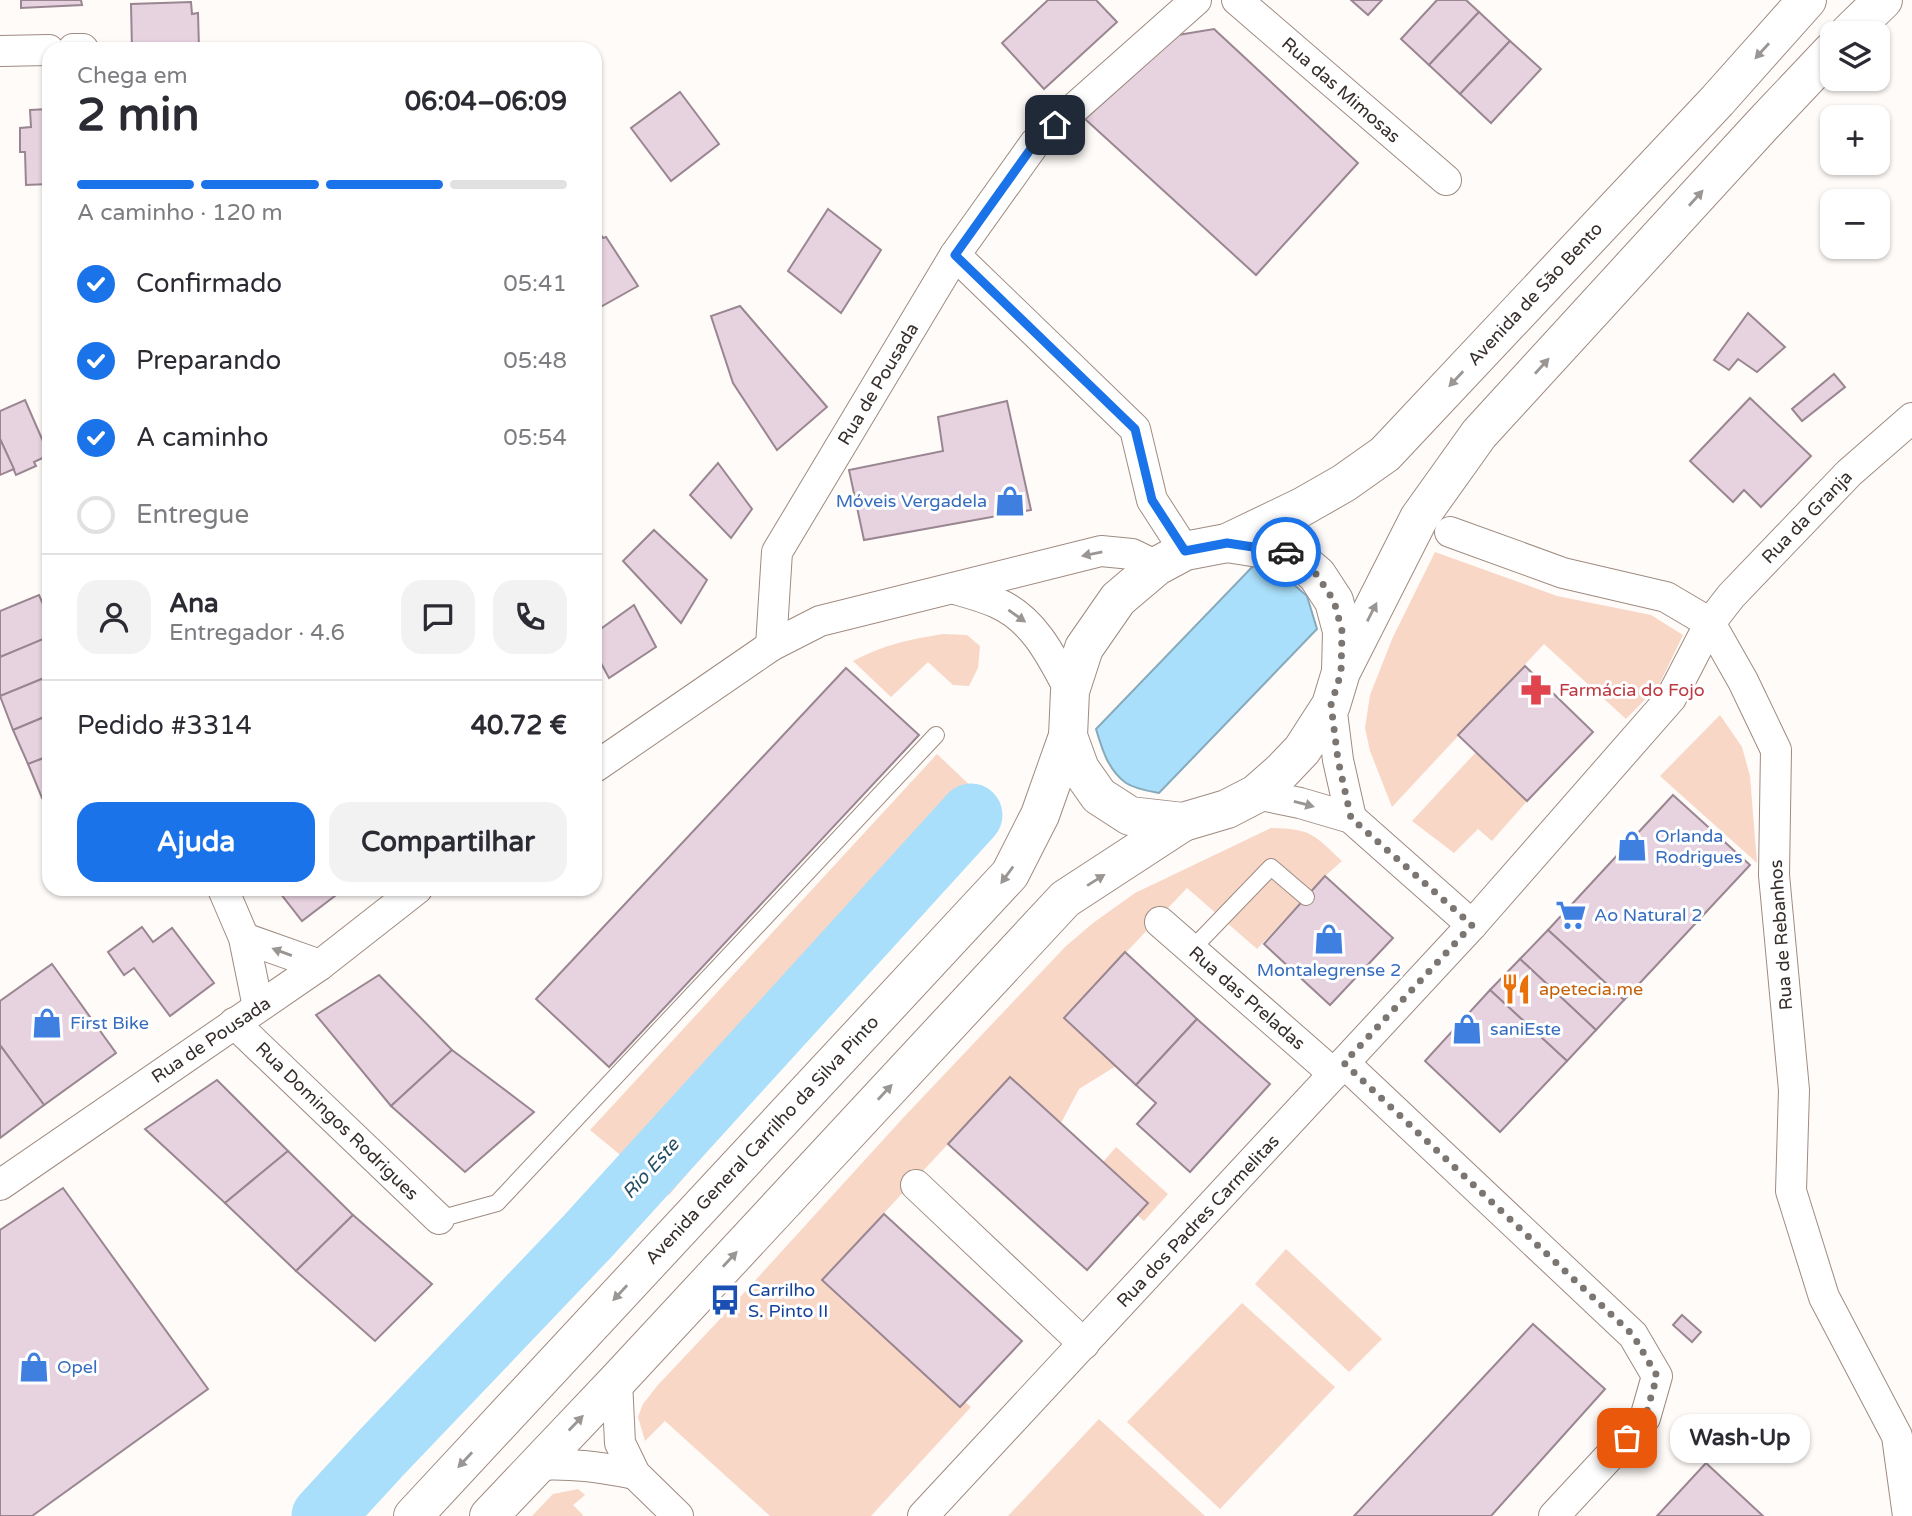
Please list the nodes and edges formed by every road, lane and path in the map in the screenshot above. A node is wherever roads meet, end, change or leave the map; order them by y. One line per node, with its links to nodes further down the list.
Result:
1 (1196, 0): 10 (street, Rua de Pousada)
2 (1237, 0): 9 (street, Rua das Mimosas)
3 (1807, 0): 13 (main road, Avenida de São Bento, one-way to 13)
4 (1883, 0): 5 (main road)
5 (1861, 21)
6 (42, 50): 7 (street)
7 (0, 51)
8 (1820, 64): 18 (main road, Avenida de São Bento, one-way to 8)
9 (1446, 180)
10 (955, 255): 14 (street); 17 (street, Rua de Pousada)
11 (1912, 418): 16 (street, Rua da Granja)
12 (1450, 533): 16 (street)
13 (1227, 543): 14 (main road, Avenida de São Bento); 18 (main road, Avenida de São Bento)
14 (1171, 559): 15 (street, one-way to 15); 19 (main road, Avenida de São Bento)
15 (955, 589): 17 (street); 19 (street, one-way to 19)
16 (1710, 623): 30 (street, Rua dos Padres Carmelitas); 48 (street, Rua de Rebanhos)
17 (771, 646): 22 (street)
18 (1336, 689): 23 (main road, Avenida de São Bento); 24 (street)
19 (1070, 691): 21 (main road, Avenida de São Bento)
20 (936, 735): 38 (lane)
21 (1068, 736): 25 (main road, Avenida de São Bento); 43 (main road, Avenida General Carrilho da Silva Pinto, one-way to 43)
22 (602, 762)
23 (1256, 794): 24 (street, one-way to 24); 25 (main road, Avenida de São Bento)
24 (1351, 818): 30 (street)
25 (1184, 822): 40 (main road, one-way to 25)
26 (226, 896): 31 (street)
27 (408, 896): 33 (street, Rua de Pousada)
28 (1306, 897): 32 (lane)
29 (1160, 922): 32 (street, Rua das Preladas)
30 (1472, 925): 35 (street, Rua dos Padres Carmelitas)
31 (244, 938): 33 (street, one-way to 31); 34 (street)
32 (1192, 950): 35 (street, Rua das Preladas)
33 (320, 965): 34 (street, Rua de Pousada)
34 (246, 1015): 36 (street, Rua de Pousada); 38 (street, Rua Domingos Rodrigues)
35 (1339, 1069): 39 (street, Rua dos Padres Carmelitas); 47 (street, Rua das Preladas)
36 (0, 1185)
37 (916, 1185): 39 (street)
38 (439, 1219)
39 (1084, 1344): 46 (street, Rua dos Padres Carmelitas)
40 (617, 1381): 41 (main road, one-way to 40); 42 (street)
41 (536, 1465): 42 (street); 44 (main road)
42 (635, 1474): 45 (street)
43 (413, 1516)
44 (488, 1516)
45 (678, 1516)
46 (923, 1516)
47 (1555, 1516)
48 (1908, 1516)

